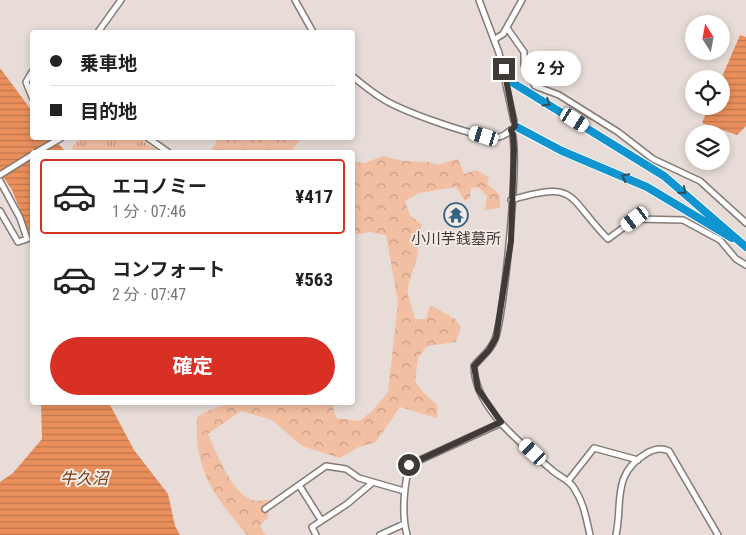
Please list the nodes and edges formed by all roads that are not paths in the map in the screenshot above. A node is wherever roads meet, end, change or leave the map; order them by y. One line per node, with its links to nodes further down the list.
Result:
1 (121, 0): 6 (street)
2 (295, 0): 7 (street)
3 (479, 0): 8 (street)
4 (522, 0): 5 (street)
5 (507, 28): 8 (street); 23 (street)
6 (99, 30)
7 (312, 30)
8 (495, 39): 11 (street)
9 (30, 75): 12 (street)
10 (355, 78): 13 (street)
11 (506, 78): 13 (street); 24 (highway, one-way to 24)
12 (30, 92)
13 (513, 128): 21 (street); 24 (highway, one-way to 13)
14 (57, 140): 16 (street)
15 (151, 140): 17 (street)
16 (40, 150)
17 (165, 150)
18 (30, 156): 19 (street)
19 (0, 175)
20 (0, 181): 22 (street)
21 (511, 200): 25 (street); 26 (street)
22 (0, 211)
23 (746, 223)
24 (744, 246)
25 (746, 265)
26 (501, 422): 28 (street); 31 (street)
27 (638, 460): 28 (street); 39 (street); 40 (street)
28 (568, 481): 38 (street)
29 (372, 483): 30 (street); 31 (street); 33 (street)
30 (299, 485): 32 (street); 33 (street)
31 (404, 491): 34 (street)
32 (265, 509)
33 (321, 520): 35 (street)
34 (404, 524): 36 (street); 37 (street)
35 (316, 535)
36 (380, 535)
37 (407, 535)
38 (590, 535)
39 (616, 535)
40 (718, 535)

